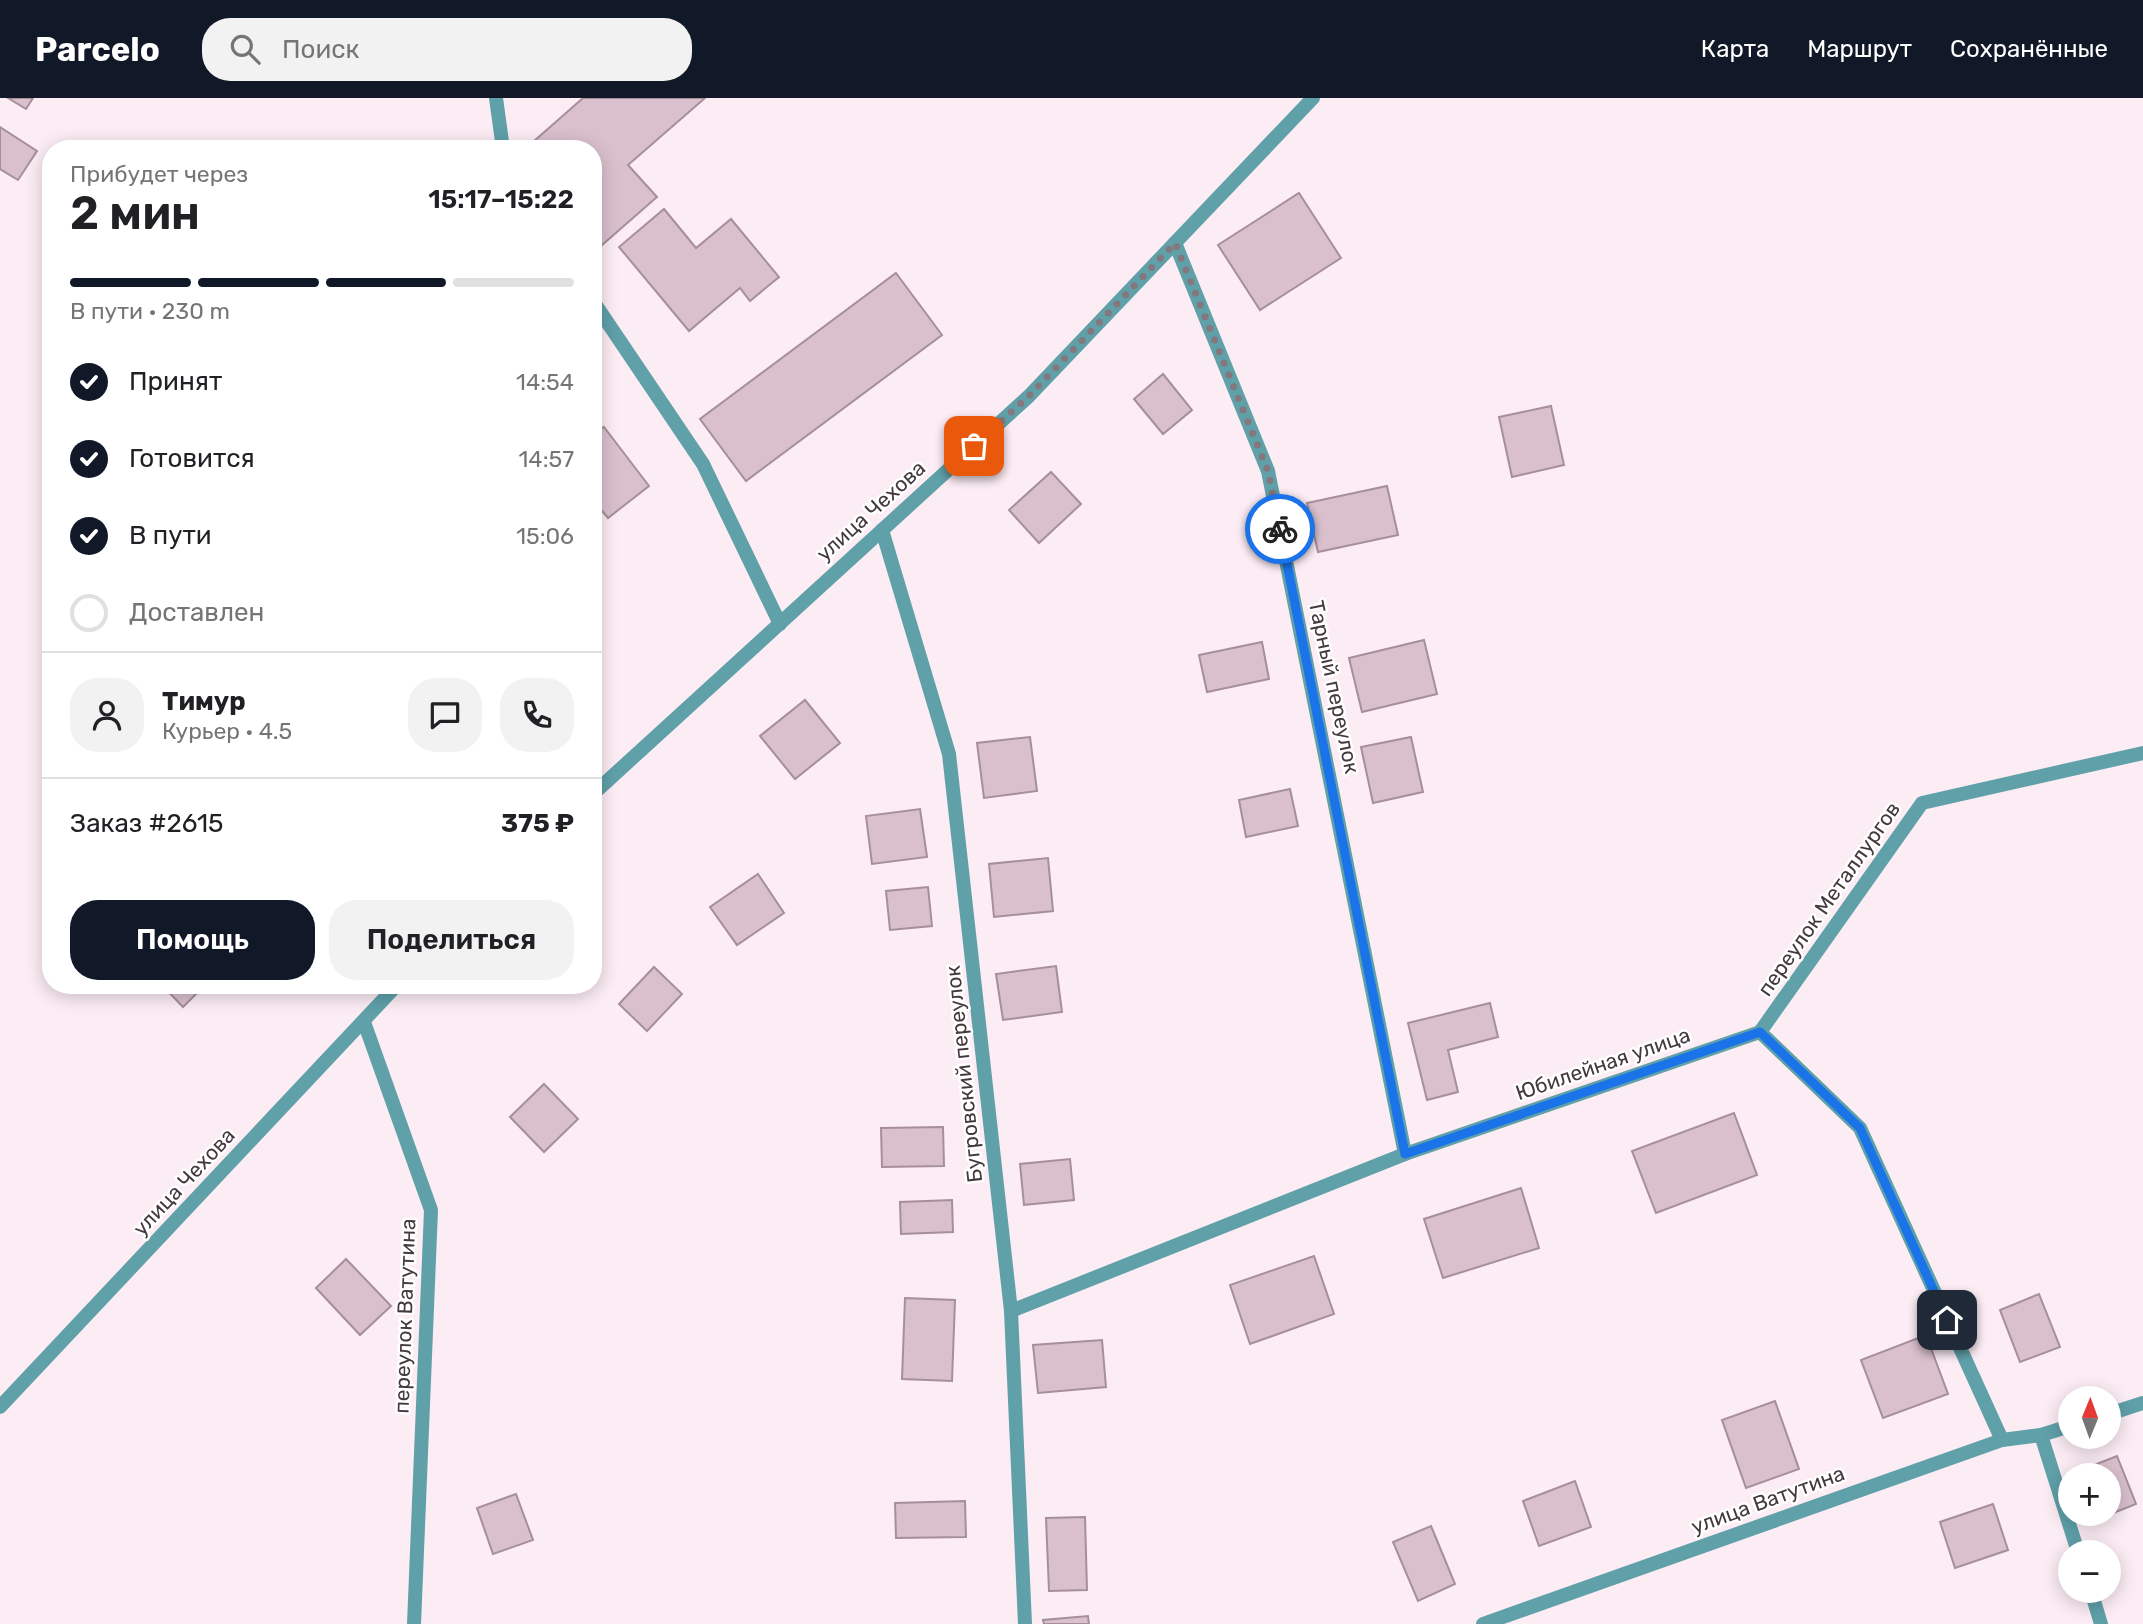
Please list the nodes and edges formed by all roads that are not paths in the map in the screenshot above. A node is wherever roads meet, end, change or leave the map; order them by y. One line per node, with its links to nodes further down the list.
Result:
1 (496, 98): 3 (street)
2 (1313, 98): 4 (street, улица Чехова)
3 (502, 140)
4 (1175, 243): 6 (street, улица Чехова); 13 (street, Тарный переулок)
5 (602, 314): 7 (street)
6 (882, 530): 7 (street, улица Чехова); 14 (street, Бугровский переулок)
7 (780, 624): 9 (street, улица Чехова)
8 (2143, 754): 12 (street, переулок Металлургов)
9 (602, 786)
10 (389, 994): 11 (street, улица Чехова)
11 (364, 1022): 16 (street, улица Чехова); 23 (street, переулок Ватутина)
12 (1760, 1032): 13 (street, Юбилейная улица); 20 (street)
13 (1405, 1154): 14 (street, Юбилейная улица)
14 (1011, 1311): 24 (street, Бугровский переулок)
15 (2143, 1402): 17 (street)
16 (0, 1406)
17 (2121, 1410)
18 (2058, 1430): 19 (street, улица Ватутина)
19 (2041, 1435): 20 (street, улица Ватутина); 21 (street)
20 (2002, 1440): 25 (street, улица Ватутина)
21 (2074, 1540)
22 (2095, 1603): 26 (street)
23 (414, 1624)
24 (1025, 1624)
25 (1483, 1624)
26 (2101, 1624)

